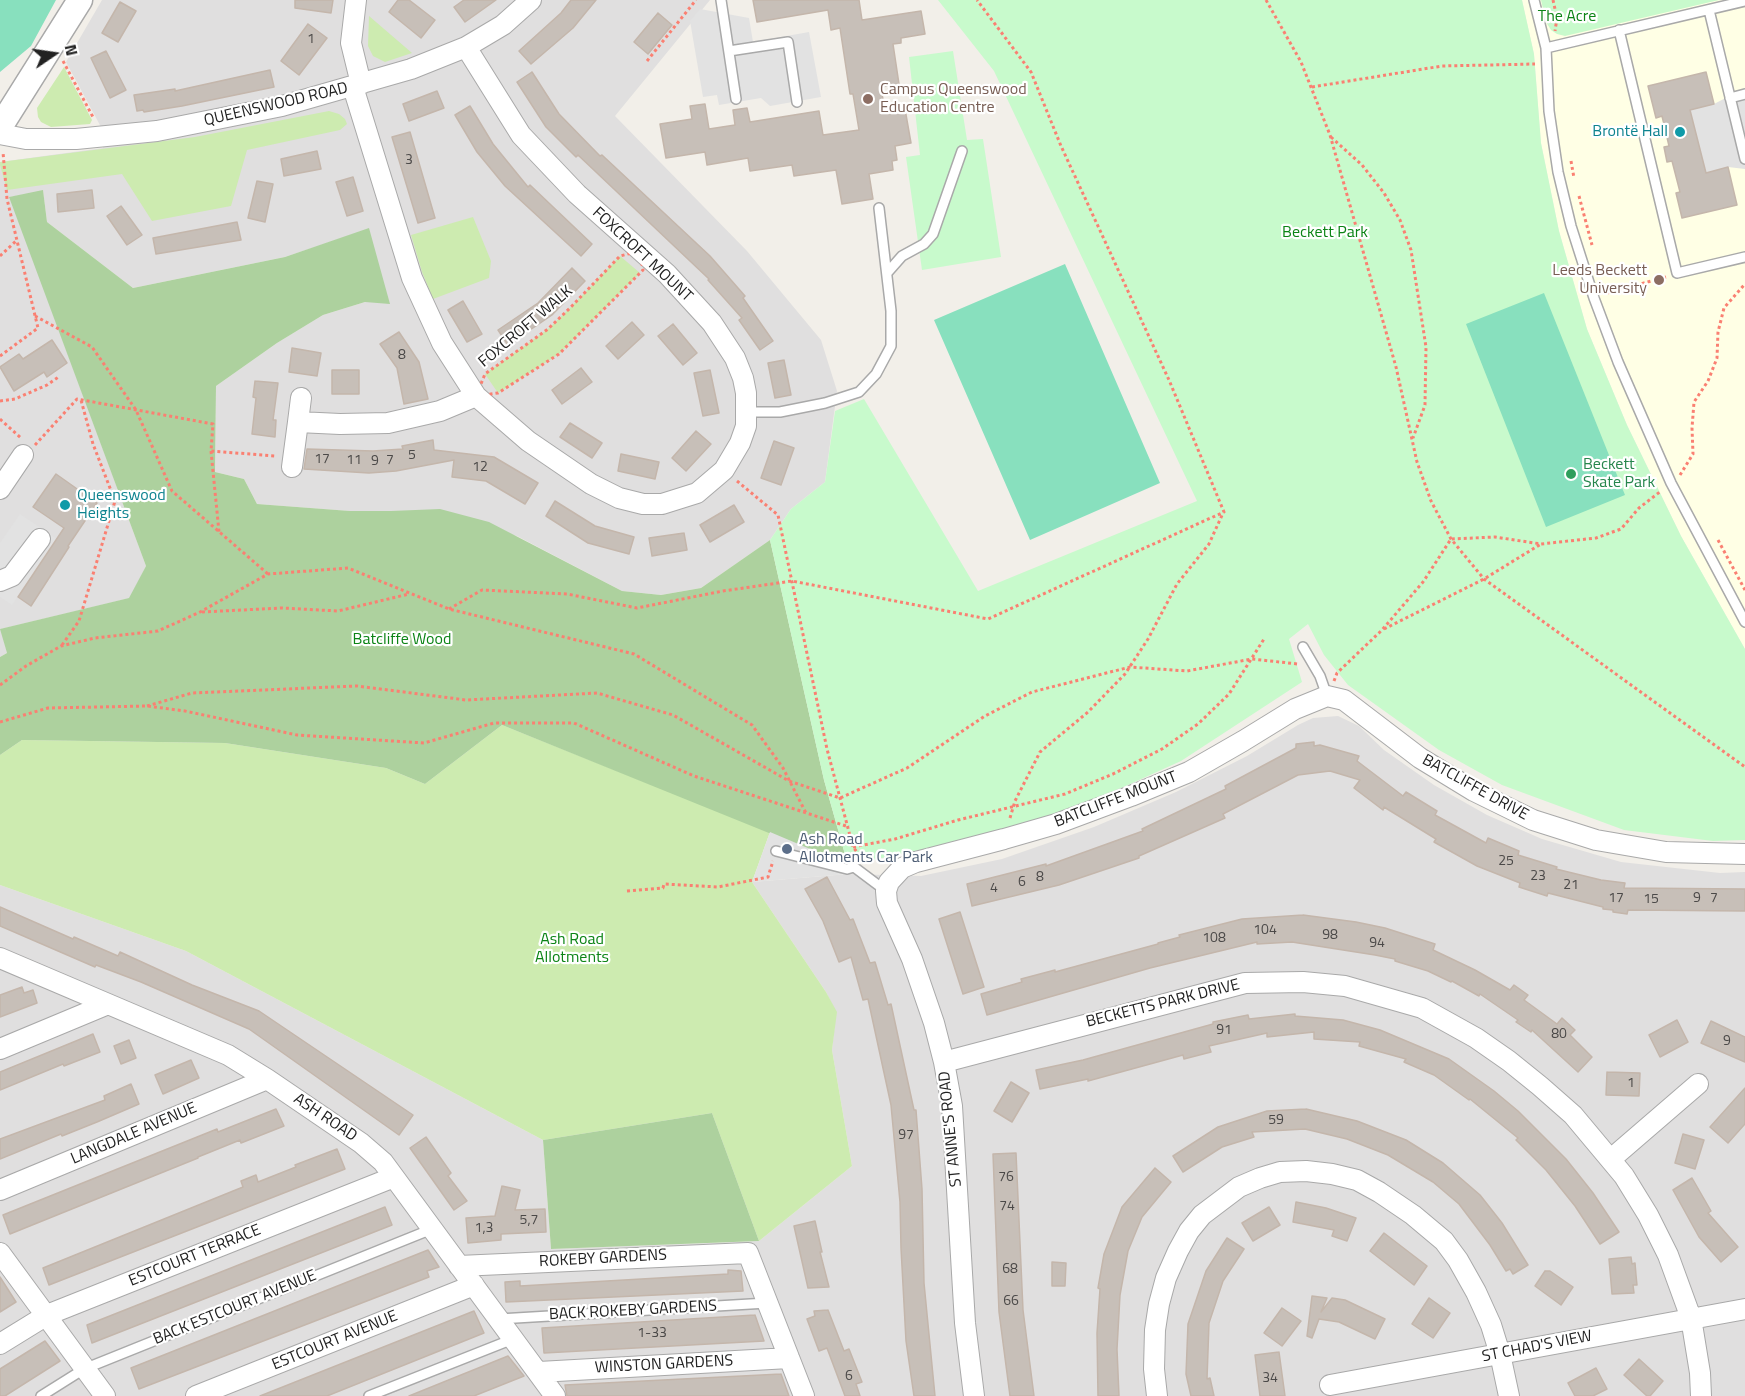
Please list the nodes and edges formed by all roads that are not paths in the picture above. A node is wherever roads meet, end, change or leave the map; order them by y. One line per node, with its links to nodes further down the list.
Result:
1 (80, 0): 17 (street)
2 (356, 0): 12 (street, FOXCROFT MOUNT)
3 (531, 0): 9 (street, QUEENSWOOD ROAD)
4 (721, 0): 11 (lane)
5 (1534, 0): 10 (lane)
6 (1745, 1): 7 (lane)
7 (1709, 10): 8 (lane); 14 (lane)
8 (1619, 30): 10 (lane); 21 (lane)
9 (466, 47): 12 (street, QUEENSWOOD ROAD); 25 (street, FOXCROFT MOUNT)
10 (1549, 48): 32 (lane)
11 (729, 51): 15 (lane); 16 (lane)
12 (357, 86): 17 (street, QUEENSWOOD ROAD); 23 (street, FOXCROFT MOUNT)
13 (1745, 94): 14 (lane)
14 (1730, 98): 19 (lane)
15 (736, 99)
16 (797, 102)
17 (1, 137)
18 (962, 151): 22 (lane)
19 (1745, 159)
20 (879, 208): 22 (lane)
21 (1745, 257)
22 (887, 273): 25 (lane)
23 (476, 396): 25 (street, FOXCROFT MOUNT); 26 (street)
24 (301, 398): 26 (street)
25 (746, 412)
26 (298, 422): 28 (street)
27 (27, 448): 29 (street)
28 (292, 462)
29 (0, 489)
30 (40, 539): 31 (street)
31 (0, 581)
32 (1745, 622)
33 (1303, 647): 34 (lane)
34 (1327, 696): 36 (street, BATCLIFFE DRIVE); 37 (street, BATCLIFFE MOUNT)
35 (776, 851): 37 (lane)
36 (1745, 854)
37 (890, 883): 41 (street, ST ANNE'S ROAD)
38 (0, 958): 39 (street, ASH ROAD)
39 (108, 1004): 40 (street); 42 (street, ASH ROAD)
40 (0, 1049)
41 (944, 1062): 44 (street, BECKETTS PARK DRIVE); 69 (street, ST ANNE'S ROAD)
42 (267, 1078): 45 (street, ASH ROAD); 46 (street, LANGDALE AVENUE)
43 (1698, 1084): 44 (street)
44 (1611, 1159): 54 (street, BECKETTS PARK DRIVE)
45 (394, 1177): 47 (street, ASH ROAD); 53 (street, ESTCOURT TERRACE)
46 (0, 1190)
47 (432, 1228): 49 (street, ASH ROAD); 60 (lane, BACK ESTCOURT AVENUE)
48 (2, 1259): 53 (street)
49 (459, 1266): 50 (street, ASH ROAD); 51 (street, ROKEBY GARDENS)
50 (474, 1285): 55 (street, ASH ROAD); 66 (street, ESTCOURT AVENUE)
51 (767, 1303): 55 (lane, BACK ROKEBY GARDENS); 59 (street)
52 (1745, 1309): 54 (street, ST CHAD'S VIEW)
53 (46, 1315): 57 (street, ESTCOURT TERRACE); 60 (street)
54 (1691, 1318): 58 (street, ST CHAD'S VIEW); 72 (street, BECKETTS PARK DRIVE)
55 (499, 1319): 56 (street, ASH ROAD)
56 (513, 1339): 61 (street, ASH ROAD); 67 (lane)
57 (0, 1344)
58 (1500, 1354): 62 (street, ST CHAD'S VIEW); 70 (street); 71 (street)
59 (789, 1358): 61 (street, WINSTON GARDENS); 68 (street)
60 (84, 1369): 64 (lane, BACK ESTCOURT AVENUE); 65 (street)
61 (539, 1372): 63 (street, ASH ROAD)
62 (1330, 1385)
63 (548, 1394)
64 (41, 1396)
65 (105, 1396)
66 (196, 1396)
67 (369, 1396)
68 (804, 1396)
69 (974, 1396)
70 (1157, 1396)
71 (1509, 1396)
72 (1701, 1396)

